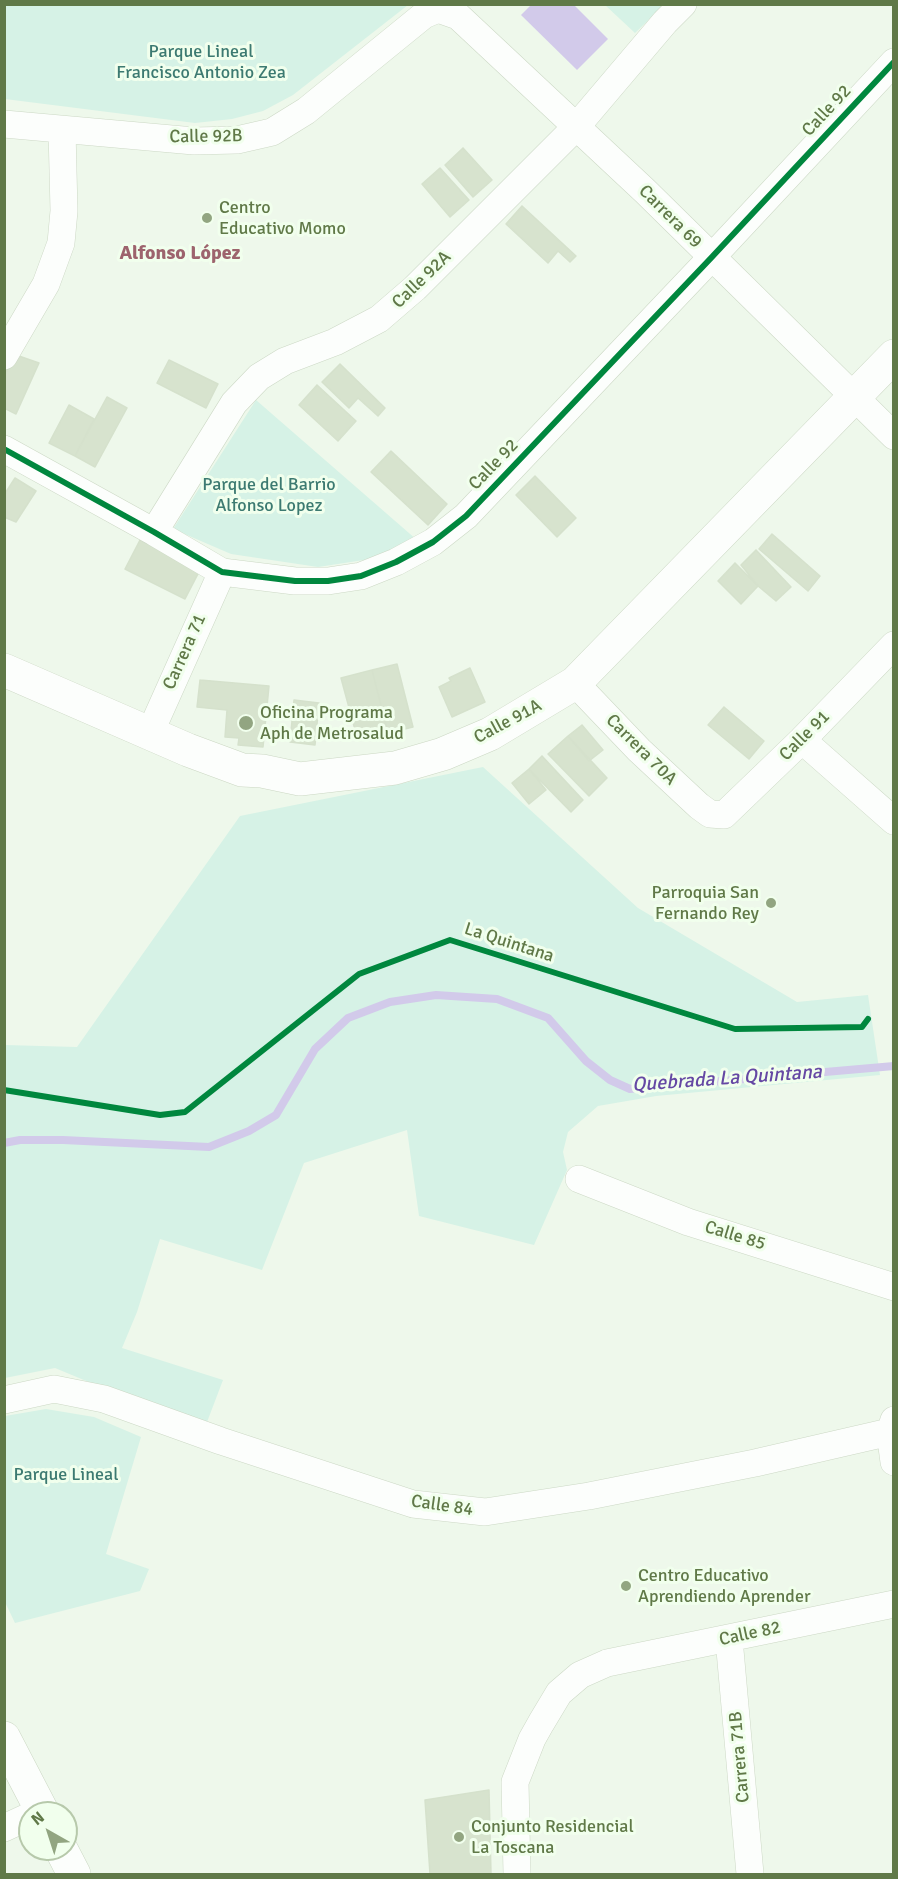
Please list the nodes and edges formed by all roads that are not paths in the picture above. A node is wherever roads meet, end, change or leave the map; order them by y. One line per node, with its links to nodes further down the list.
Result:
1 (682, 4): 5 (street, Calle 92A)
2 (438, 9): 5 (street, Carrera 69); 6 (street, Calle 92B)
3 (894, 62): 7 (street, Calle 92)
4 (4, 124): 6 (street, Calle 92B)
5 (576, 126): 7 (street, Carrera 69); 13 (street, Calle 92A)
6 (62, 130): 8 (street)
7 (711, 258): 10 (street, Carrera 69); 14 (street, Calle 92)
8 (4, 356)
9 (894, 356): 10 (street, Calle 91A)
10 (854, 398): 11 (street, Carrera 69); 17 (street, Calle 91A)
11 (894, 436)
12 (4, 449): 13 (street, Calle 92)
13 (154, 532): 14 (street, Calle 92)
14 (222, 573): 18 (street, Carrera 71)
15 (894, 645): 19 (street, Calle 91)
16 (4, 670): 18 (street, Calle 91A)
17 (575, 683): 18 (street, Calle 91A); 20 (street, Carrera 70A)
18 (150, 733)
19 (802, 740): 20 (street, Calle 91); 21 (street)
20 (710, 814)
21 (894, 821)
22 (579, 1179): 23 (street, Calle 85)
23 (894, 1287)
24 (4, 1400): 25 (street, Calle 84)
25 (893, 1428): 26 (street)
26 (894, 1462)
27 (894, 1604): 28 (street, Calle 82)
28 (729, 1639): 35 (street, Calle 82); 36 (street, Carrera 71B)
29 (4, 1738): 30 (street)
30 (33, 1801)
31 (18, 1822): 32 (street)
32 (4, 1828)
33 (67, 1861): 34 (street)
34 (75, 1875)
35 (517, 1875)
36 (750, 1875)

